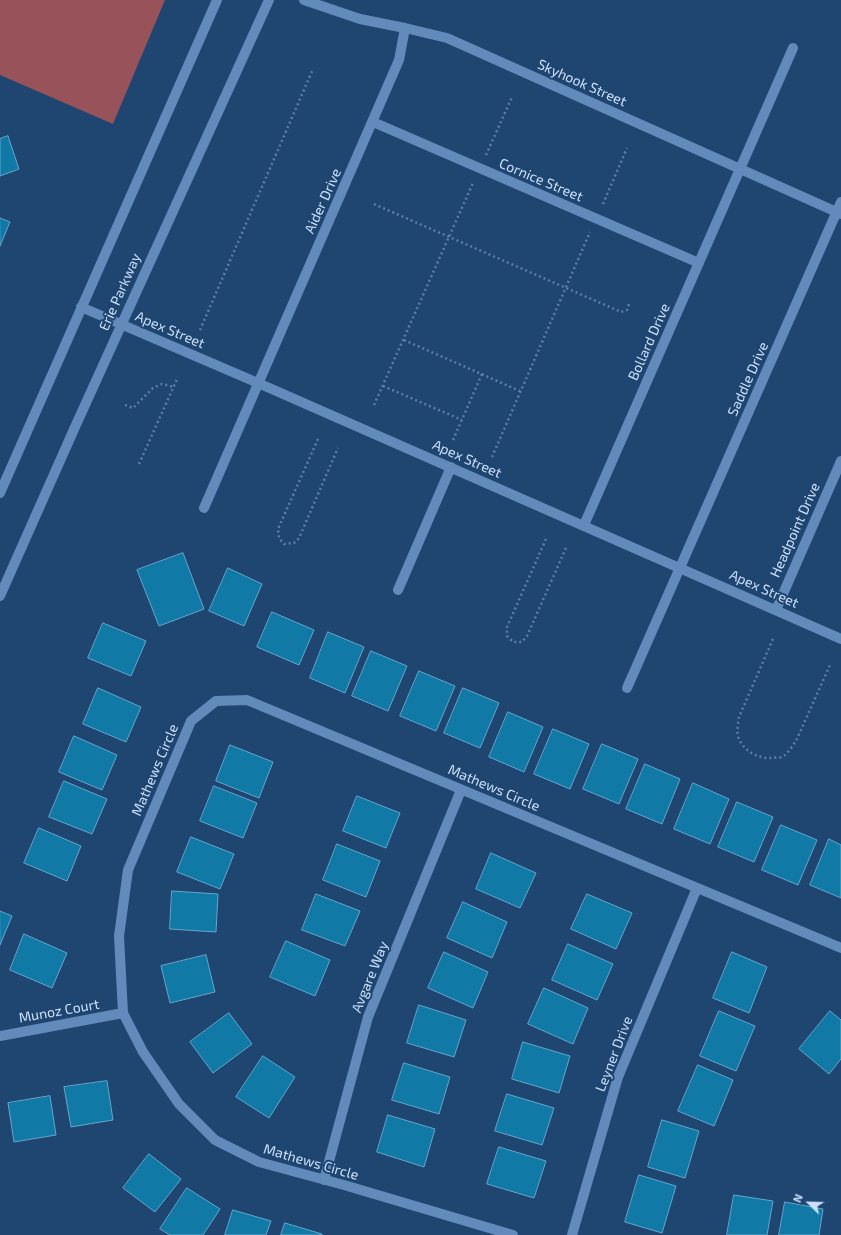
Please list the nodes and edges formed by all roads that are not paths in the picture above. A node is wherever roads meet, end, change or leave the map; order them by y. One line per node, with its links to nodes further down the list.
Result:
1 (217, 0): 11 (street, Erie Parkway)
2 (269, 0): 12 (street, Erie Parkway)
3 (304, 0): 4 (street, Skyhook Street)
4 (405, 28): 6 (street, Aider Drive); 7 (street, Skyhook Street)
5 (794, 48): 7 (street, Bollard Drive)
6 (373, 122): 10 (street, Cornice Street); 13 (street, Aider Drive)
7 (740, 169): 9 (street, Skyhook Street); 10 (street, Bollard Drive)
8 (841, 202): 9 (street, Saddle Drive)
9 (839, 213): 19 (street, Saddle Drive)
10 (699, 263): 18 (street, Bollard Drive)
11 (81, 307): 12 (street, Apex Street); 16 (street, Erie Parkway)
12 (121, 325): 13 (street, Apex Street); 21 (street, Erie Parkway)
13 (258, 383): 15 (street, Apex Street); 17 (street, Aider Drive)
14 (841, 461): 22 (street, Headpoint Drive)
15 (451, 467): 18 (street, Apex Street); 20 (street)
16 (0, 493)
17 (204, 508)
18 (584, 525): 19 (street, Apex Street)
19 (680, 568): 22 (street, Apex Street); 24 (street, Saddle Drive)
20 (398, 590)
21 (0, 596)
22 (776, 610): 23 (street, Apex Street)
23 (841, 639)
24 (627, 688)
25 (462, 790): 26 (street, Mathews Circle); 28 (street, Mathews Circle); 30 (street, Avgare Way)
26 (697, 888): 27 (street, Mathews Circle); 32 (street, Leyner Drive)
27 (841, 948)
28 (123, 1013): 29 (street, Munoz Court); 30 (street, Mathews Circle)
29 (0, 1036)
30 (324, 1180): 31 (street, Mathews Circle)
31 (513, 1235)
32 (572, 1235)

